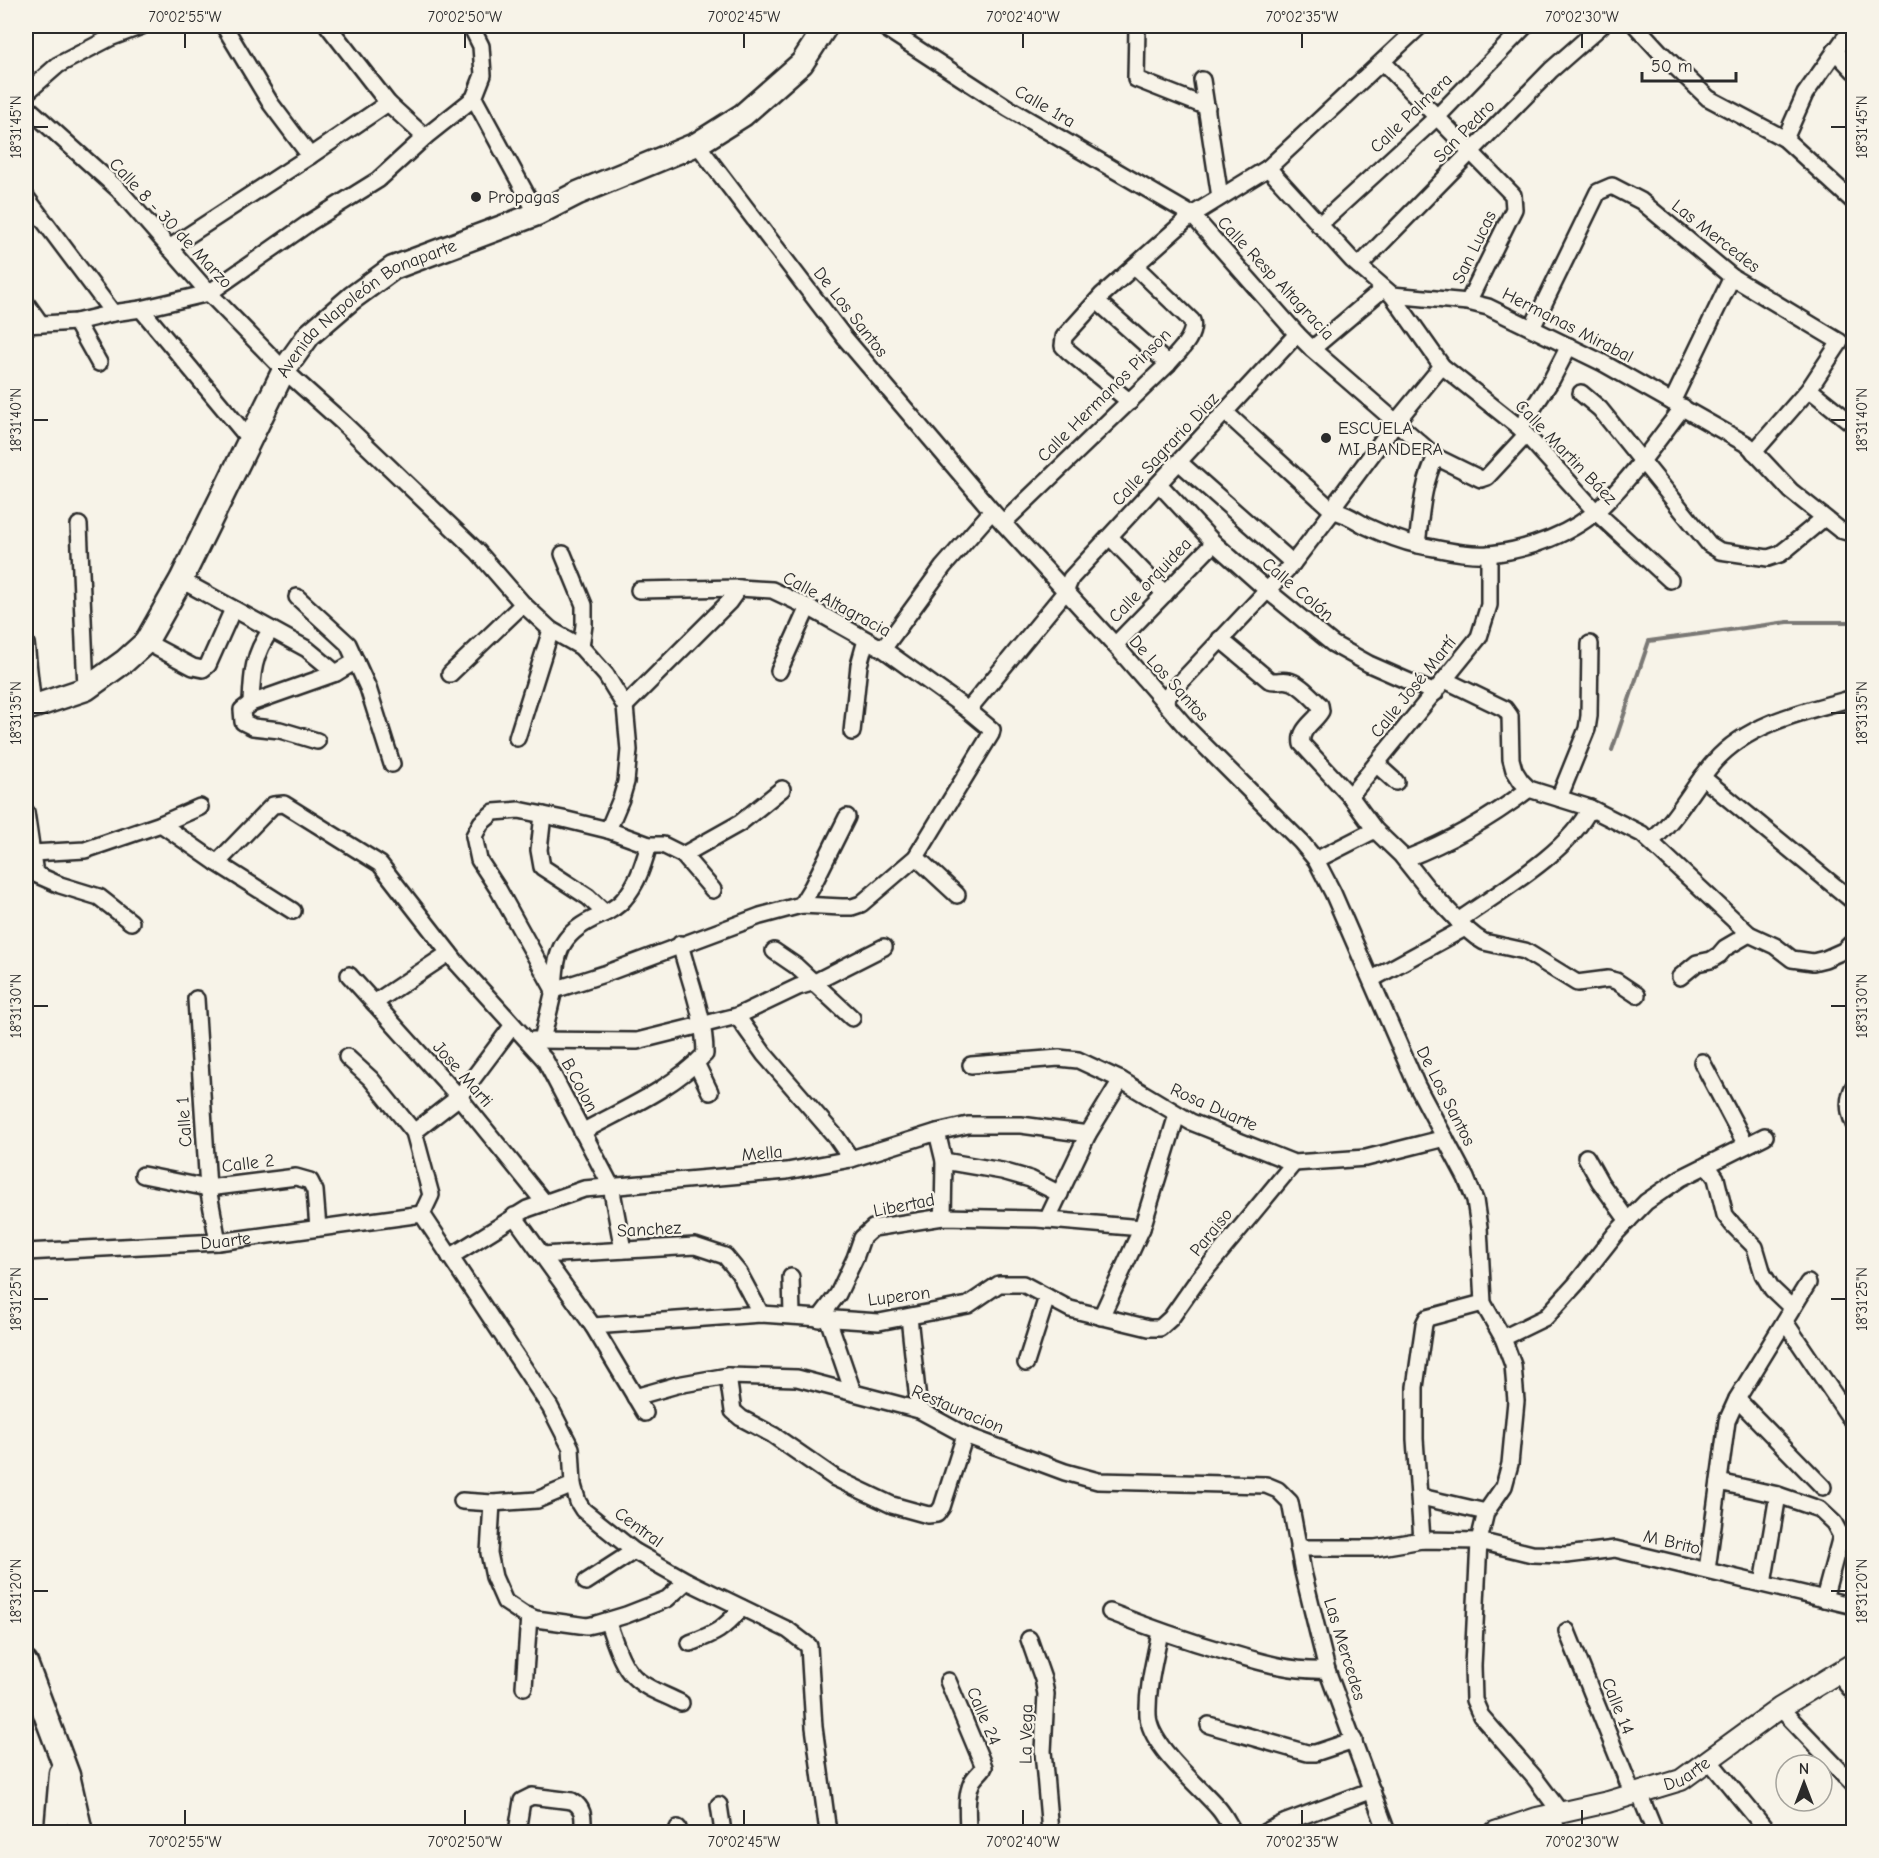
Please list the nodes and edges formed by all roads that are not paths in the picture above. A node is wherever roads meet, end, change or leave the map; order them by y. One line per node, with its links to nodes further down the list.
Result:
1 (142, 26): 16 (street)
2 (224, 26): 26 (street)
3 (328, 26): 18 (street)
4 (471, 26): 17 (street)
5 (826, 26): 24 (main road, Avenida Napoleón Bonaparte)
6 (882, 26): 32 (street, Calle 1ra)
7 (1137, 26): 20 (street)
8 (1420, 26): 13 (street)
9 (1525, 26): 21 (street, Calle Palmera)
10 (1601, 26): 25 (street, San Pedro)
11 (1636, 26): 23 (street)
12 (1843, 37): 14 (street); 23 (street)
13 (1383, 62): 21 (street); 27 (street)
14 (1854, 71)
15 (1202, 80): 20 (street)
16 (26, 93)
17 (474, 98): 22 (street); 31 (street)
18 (388, 103): 22 (street); 26 (street)
19 (26, 106): 34 (street, Calle 8 - 30 de Marzo)
20 (1207, 107): 29 (street)
21 (1438, 116): 25 (street); 33 (street, Calle Palmera)
22 (425, 137): 39 (street)
23 (1785, 139): 30 (street)
24 (698, 144): 31 (main road, Avenida Napoleón Bonaparte); 70 (street, De Los Santos)
25 (1472, 151): 36 (street, San Pedro); 41 (street, San Lucas)
26 (310, 156): 34 (street)
27 (1268, 168): 29 (street); 33 (street)
28 (26, 197): 44 (street)
29 (1220, 197): 32 (street)
30 (1854, 202)
31 (537, 213): 55 (main road, Avenida Napoleón Bonaparte)
32 (1192, 215): 35 (street); 49 (street, Calle Resp Altagracia)
33 (1319, 225): 36 (street)
34 (169, 248): 39 (street, Calle 8 - 30 de Marzo)
35 (1135, 266): 40 (street); 53 (street, Calle Hermanos Pinson)
36 (1359, 266): 38 (street)
37 (1732, 277): 48 (street, Las Mercedes); 56 (street, Las Mercedes); 59 (street)
38 (1387, 292): 41 (street, Hermanas Mirabal); 51 (street); 54 (street, Calle Martin Báez)
39 (209, 293): 43 (street); 55 (street, Calle 8 - 30 de Marzo)
40 (1097, 301): 53 (street); 58 (street)
41 (1468, 302): 48 (street, Hermanas Mirabal)
42 (26, 303): 46 (street)
43 (141, 309): 44 (street); 64 (street)
44 (113, 313): 45 (street)
45 (76, 322): 46 (street); 52 (street)
46 (42, 324): 47 (street)
47 (26, 325)
48 (1532, 328): 50 (street, Hermanas Mirabal)
49 (1297, 334): 51 (street, Calle Resp Altagracia); 60 (street, Calle Sagrario Diaz)
50 (1569, 346): 59 (street, Hermanas Mirabal); 63 (street)
51 (1312, 349): 61 (street, Calle Resp Altagracia)
52 (99, 363)
53 (1168, 364): 58 (street, Calle Hermanos Pinson)
54 (1442, 366): 61 (street); 63 (street, Calle Martin Báez)
55 (284, 370): 64 (main road, Avenida Napoleón Bonaparte); 91 (street, Calle 8 - 30 de Marzo)
56 (1809, 389): 62 (street); 65 (street)
57 (1581, 393): 68 (street)
58 (1130, 402): 74 (street, Calle Hermanos Pinson)
59 (1678, 404): 65 (street, Hermanas Mirabal); 68 (street)
60 (1225, 412): 67 (street, Calle Sagrario Diaz); 71 (street)
61 (1396, 422): 66 (street, Calle Resp Altagracia); 71 (street)
62 (1854, 425)
63 (1523, 432): 66 (street, Calle Resp Altagracia); 72 (street, Calle Martin Báez)
64 (250, 440): 83 (main road, Avenida Napoleón Bonaparte)
65 (1754, 452): 73 (street, Hermanas Mirabal)
66 (1436, 457): 79 (street)
67 (1179, 462): 69 (street, Calle Sagrario Diaz); 82 (street)
68 (1641, 462): 72 (street); 73 (street)
69 (1159, 484): 77 (street, Calle Sagrario Diaz); 78 (street, Calle Colón)
70 (992, 511): 74 (street, De Los Santos); 103 (street)
71 (1333, 511): 79 (street); 82 (street)
72 (1596, 512): 81 (street); 84 (street, Calle Martin Báez)
73 (1824, 518): 76 (street, Hermanas Mirabal)
74 (1003, 523): 88 (street, De Los Santos)
75 (79, 525): 109 (street)
76 (1854, 534)
77 (1110, 537): 88 (street, Calle Sagrario Diaz); 89 (street)
78 (1214, 543): 87 (street, Calle Colón); 89 (street, Calle orquidea)
79 (1417, 544): 81 (street)
80 (563, 554): 102 (street)
81 (1489, 554): 108 (street, Calle José Martí)
82 (1293, 563): 87 (street)
83 (181, 580): 93 (street); 98 (main road, Avenida Napoleón Bonaparte)
84 (1670, 580)
85 (739, 588): 86 (street, Calle Altagracia); 92 (street, Calle Altagracia); 114 (street)
86 (639, 590)
87 (1268, 591): 96 (street); 110 (street, Calle Colón)
88 (1065, 592): 101 (street, De Los Santos); 116 (street, Calle Sagrario Diaz)
89 (1165, 594): 101 (street, Calle orquidea)
90 (297, 597): 104 (street)
91 (523, 603): 95 (street, Calle 8 - 30 de Marzo); 107 (street)
92 (808, 607): 97 (street, Calle Altagracia); 105 (street)
93 (233, 609): 94 (street); 98 (street)
94 (271, 630): 106 (street); 113 (street)
95 (551, 630): 102 (street, Calle 8 - 30 de Marzo); 118 (street)
96 (1220, 639): 112 (street); 126 (street)
97 (866, 640): 103 (street, Calle Altagracia); 117 (street)
98 (146, 642): 109 (main road, Avenida Napoleón Bonaparte)
99 (26, 643): 115 (street)
100 (1590, 644): 127 (street)
101 (1114, 645): 112 (street, De Los Santos)
102 (581, 647): 114 (street, Calle 8 - 30 de Marzo)
103 (883, 649): 116 (street, Calle Altagracia)
104 (356, 662): 106 (street); 120 (street)
105 (779, 671)
106 (336, 673): 113 (street)
107 (450, 674)
108 (1445, 680): 110 (street, Calle José Martí); 125 (street)
109 (86, 689): 115 (main road, Avenida Napoleón Bonaparte)
110 (1435, 693): 121 (street, Calle José Martí)
111 (1854, 698): 122 (street)
112 (1163, 701): 142 (street, De Los Santos)
113 (251, 703): 119 (street)
114 (626, 706): 134 (street)
115 (29, 708)
116 (968, 710): 140 (street, Calle Altagracia)
117 (852, 732)
118 (517, 738)
119 (317, 741)
120 (392, 764)
121 (1376, 764): 123 (street); 126 (street, Calle José Martí)
122 (1702, 777): 136 (street); 147 (street)
123 (1396, 783)
124 (782, 789): 139 (street)
125 (1529, 789): 127 (street); 141 (street)
126 (1350, 796): 135 (street)
127 (1559, 798): 129 (street)
128 (200, 807): 133 (street)
129 (1590, 808): 136 (street); 152 (street)
130 (543, 815): 134 (street); 150 (street); 163 (street)
131 (847, 818): 148 (street)
132 (26, 819): 138 (street)
133 (161, 824): 138 (street); 143 (street)
134 (608, 830): 137 (street)
135 (1375, 830): 141 (street); 142 (street)
136 (1651, 841): 153 (street)
137 (649, 845): 139 (street); 150 (street)
138 (32, 853): 144 (street)
139 (683, 855): 145 (street)
140 (916, 857): 146 (street); 148 (street)
141 (1405, 859): 152 (street)
142 (1316, 860): 161 (street, De Los Santos)
143 (217, 863): 149 (street); 158 (street, B.Colon)
144 (30, 873): 151 (street)
145 (712, 890)
146 (957, 895)
147 (1854, 902)
148 (801, 905): 155 (street)
149 (293, 911)
150 (605, 913): 163 (street)
151 (131, 922)
152 (1462, 925): 161 (street); 164 (street)
153 (1749, 934): 154 (street); 160 (street)
154 (1854, 941)
155 (680, 944): 163 (street); 170 (street)
156 (884, 947): 162 (street)
157 (774, 951): 162 (street)
158 (453, 958): 166 (street); 169 (street, B.Colon)
159 (349, 975): 166 (street, Jose Marti)
160 (1680, 977)
161 (1372, 979): 188 (street, De Los Santos)
162 (815, 982): 167 (street); 168 (street)
163 (554, 990): 172 (street)
164 (1637, 994)
165 (196, 999): 197 (street, Calle 1)
166 (374, 1003): 180 (street, Jose Marti)
167 (738, 1016): 170 (street); 191 (street)
168 (852, 1018)
169 (513, 1025): 171 (street, B.Colon); 180 (street)
170 (701, 1025): 172 (street); 175 (street)
171 (526, 1040): 172 (street); 184 (street, B.Colon)
172 (542, 1040)
173 (347, 1057): 183 (street)
174 (1702, 1062): 189 (street)
175 (696, 1063): 179 (street); 184 (street)
176 (971, 1065): 177 (street, Rosa Duarte)
177 (1121, 1080): 181 (street, Rosa Duarte); 186 (street)
178 (1854, 1086): 182 (street)
179 (710, 1092)
180 (459, 1097): 183 (street); 199 (street, Jose Marti)
181 (1177, 1115): 193 (street, Rosa Duarte); 206 (street)
182 (1854, 1124)
183 (414, 1132): 200 (street)
184 (582, 1132): 196 (street, B.Colon)
185 (937, 1132): 186 (street, Mella); 191 (street, Mella); 192 (street)
186 (1088, 1134): 198 (street)
187 (1764, 1136): 189 (street)
188 (1445, 1138): 193 (street); 215 (street, De Los Santos)
189 (1746, 1145): 194 (street)
190 (1586, 1157): 204 (street)
191 (851, 1159): 196 (street, Mella)
192 (944, 1161): 198 (street); 202 (street)
193 (1294, 1163): 224 (street, Paraiso)
194 (1707, 1165): 204 (street); 216 (street)
195 (143, 1175): 197 (street, Calle 2)
196 (611, 1186): 199 (street, Mella); 208 (street, B.Colon)
197 (208, 1188): 205 (street, Calle 2); 207 (street, Calle 1)
198 (1060, 1194): 203 (street)
199 (544, 1202): 201 (street, Mella)
200 (422, 1214): 205 (street, Duarte); 211 (street, Central)
201 (514, 1216): 210 (street); 211 (street, Mella)
202 (943, 1216): 203 (street, Libertad); 221 (street, Libertad)
203 (1047, 1220): 206 (street, Libertad)
204 (1628, 1221): 225 (street)
205 (318, 1228): 207 (street, Duarte)
206 (1142, 1228): 220 (street)
207 (218, 1242): 209 (street, Duarte)
208 (623, 1250): 210 (street, Sanchez); 217 (street, Sanchez)
209 (26, 1252)
210 (542, 1255): 223 (street)
211 (450, 1257): 236 (street, Central)
212 (791, 1277): 218 (street)
213 (1808, 1283): 216 (street)
214 (1047, 1297): 219 (street, Luperon); 220 (street, Luperon); 226 (street)
215 (1483, 1303): 225 (street); 240 (street)
216 (1792, 1308): 222 (street)
217 (761, 1314): 218 (street, Luperon); 223 (street, Luperon)
218 (792, 1316): 221 (street, Luperon)
219 (909, 1317): 221 (street, Luperon); 231 (street)
220 (1101, 1317): 224 (street, Luperon)
221 (823, 1319): 228 (street)
222 (1785, 1322): 230 (street); 233 (street)
223 (593, 1326): 229 (street)
224 (1160, 1328)
225 (1503, 1338): 243 (street)
226 (1026, 1363)
227 (728, 1376): 228 (street, Restauracion); 229 (street, Restauracion); 234 (street)
228 (853, 1392): 231 (street, Restauracion)
229 (635, 1397): 232 (street)
230 (1737, 1399): 235 (street); 238 (street)
231 (919, 1410): 234 (street, Restauracion)
232 (645, 1413)
233 (1854, 1424)
234 (965, 1435): 237 (street, Restauracion)
235 (1719, 1482): 239 (street); 249 (street)
236 (573, 1485): 242 (street); 248 (street, Central)
237 (1266, 1485): 247 (street, Las Mercedes)
238 (1823, 1487)
239 (1778, 1496): 244 (street); 252 (street)
240 (1421, 1497): 243 (street); 245 (street)
241 (462, 1501): 242 (street)
242 (492, 1503): 257 (street)
243 (1486, 1512): 246 (street)
244 (1847, 1537): 253 (street)
245 (1422, 1540): 246 (street, M Brito); 247 (street, M Brito)
246 (1479, 1541): 249 (street, M Brito); 279 (street)
247 (1298, 1548): 265 (street, Las Mercedes)
248 (634, 1551): 250 (street, Central); 251 (street)
249 (1707, 1570): 252 (street, M Brito)
250 (687, 1581): 255 (street, Central); 258 (street)
251 (586, 1582)
252 (1763, 1584): 253 (street, M Brito)
253 (1824, 1599): 254 (street, M Brito)
254 (1854, 1606)
255 (742, 1608): 262 (street); 285 (street, Central)
256 (1110, 1612): 260 (street)
257 (529, 1616): 258 (street); 267 (street)
258 (607, 1621): 269 (street)
259 (1567, 1631): 277 (street, Calle 14)
260 (1160, 1632): 265 (street); 288 (street)
261 (1029, 1639): 287 (street, La Vega)
262 (690, 1643)
263 (26, 1663): 273 (main road)
264 (1845, 1668): 268 (street); 270 (street, Duarte)
265 (1327, 1670): 272 (street, Las Mercedes)
266 (948, 1681): 286 (street, Calle 24)
267 (524, 1687)
268 (1854, 1693)
269 (681, 1703)
270 (1780, 1708): 274 (street, Duarte); 275 (street)
271 (1209, 1725): 272 (street)
272 (1354, 1740): 276 (street, Las Mercedes)
273 (62, 1759): 280 (main road); 281 (main road)
274 (1708, 1759): 277 (street, Duarte); 293 (street)
275 (1854, 1785)
276 (1372, 1790): 289 (street); 290 (street, Las Mercedes)
277 (1636, 1794): 279 (street, Duarte); 292 (street, Calle 14)
278 (719, 1805): 284 (street)
279 (1557, 1820): 291 (street, Duarte)
280 (56, 1833)
281 (81, 1833)
282 (517, 1833): 283 (street)
283 (583, 1833)
284 (723, 1833)
285 (828, 1833)
286 (968, 1833)
287 (1050, 1833)
288 (1234, 1833)
289 (1265, 1833)
290 (1387, 1833)
291 (1495, 1833)
292 (1654, 1833)
293 (1768, 1833)

